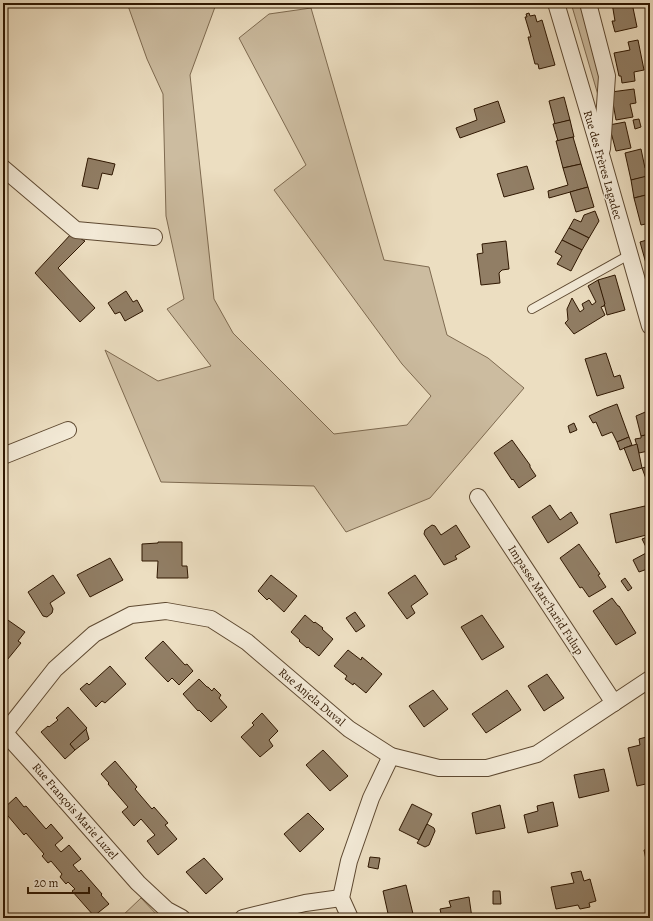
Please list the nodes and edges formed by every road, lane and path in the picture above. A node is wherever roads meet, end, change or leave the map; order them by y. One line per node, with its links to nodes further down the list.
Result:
1 (556, 3): 3 (street, Rue des Frères Lagadec)
2 (588, 3): 3 (street)
3 (602, 158): 6 (street, Rue des Frères Lagadec)
4 (3, 168): 5 (street)
5 (154, 237)
6 (629, 255): 7 (lane); 8 (street, Rue des Frères Lagadec)
7 (532, 309)
8 (650, 326)
9 (68, 430): 10 (street)
10 (3, 456)
11 (478, 497): 13 (street, Impasse Marc'harid Fulup)
12 (650, 679): 13 (street, Rue Anjela Duval)
13 (614, 703): 15 (street, Rue Anjela Duval)
14 (4, 734): 15 (street, Rue Anjela Duval); 17 (street, Rue François Marie Luzel)
15 (391, 756): 16 (street)
16 (341, 898): 18 (street); 19 (street)
17 (182, 918)
18 (243, 918)
19 (350, 918)

